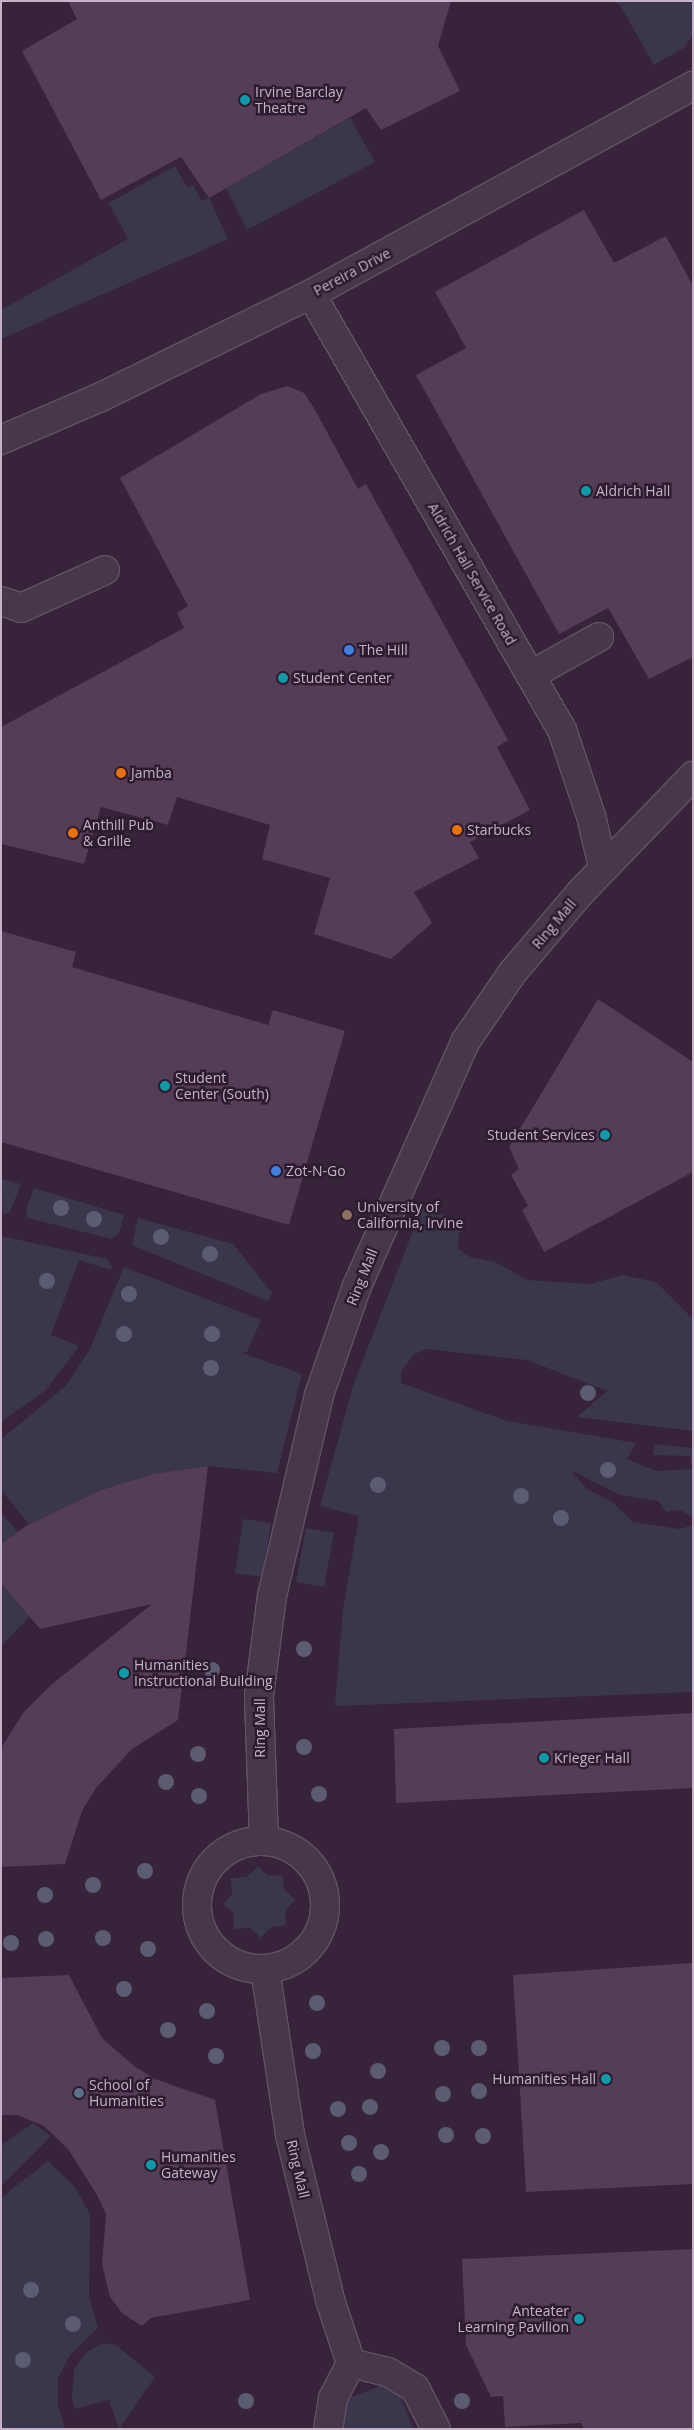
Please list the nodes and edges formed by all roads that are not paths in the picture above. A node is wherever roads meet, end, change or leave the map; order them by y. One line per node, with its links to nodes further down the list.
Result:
1 (693, 86): 2 (street, Pereira Drive)
2 (311, 294): 3 (street, Pereira Drive); 7 (street, Aldrich Hall Service Road)
3 (1, 440)
4 (105, 570): 5 (street)
5 (1, 601)
6 (599, 637): 7 (street)
7 (531, 675): 9 (street, Aldrich Hall Service Road)
8 (693, 776): 9 (street, Ring Mall)
9 (603, 867): 10 (street, Ring Mall)
10 (264, 1841): 11 (street); 11 (street)
11 (265, 1969): 12 (street, Ring Mall)
12 (351, 2363): 13 (street); 14 (street)
13 (328, 2429)
14 (436, 2429)

